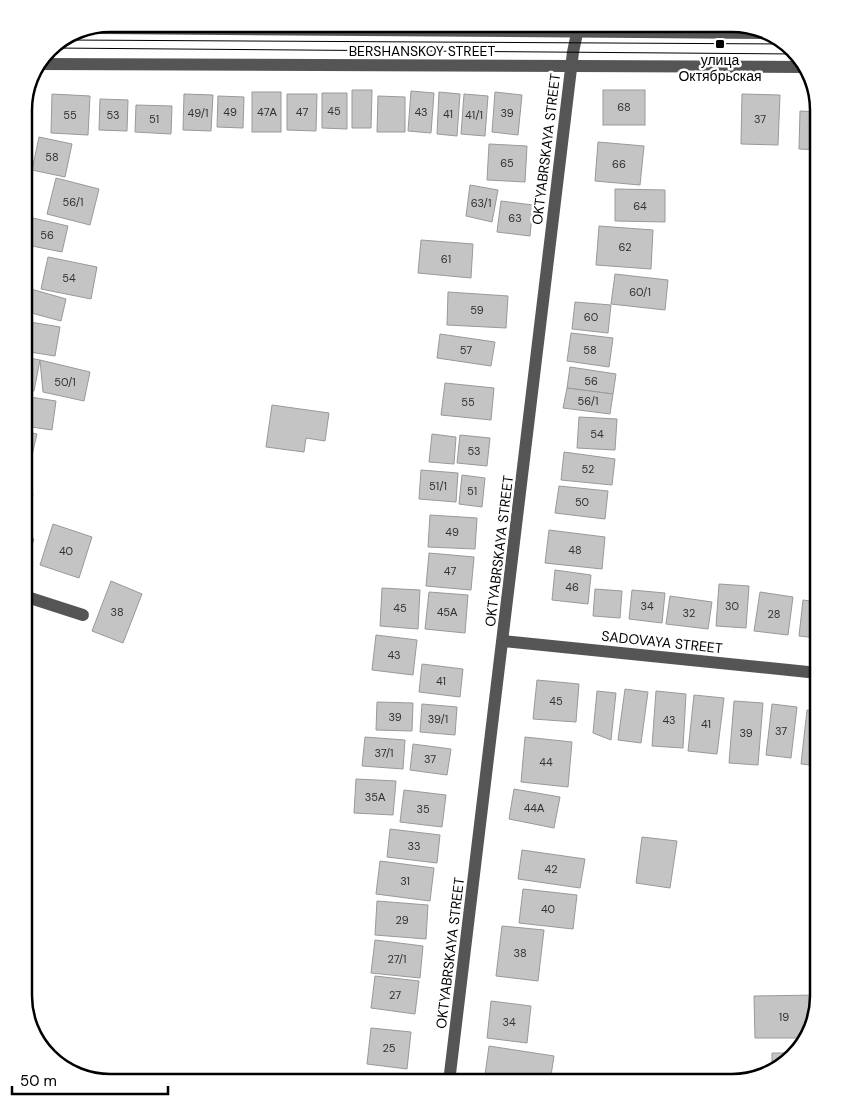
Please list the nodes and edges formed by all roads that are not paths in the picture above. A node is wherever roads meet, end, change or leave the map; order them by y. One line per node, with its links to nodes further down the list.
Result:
1 (577, 33): 3 (street, OKTYABRSKAYA STREET)
2 (48, 64): 3 (street, BERSHANSKOY STREET)
3 (571, 67): 4 (street, BERSHANSKOY STREET); 7 (street, OKTYABRSKAYA STREET)
4 (796, 67)
5 (32, 599): 6 (street)
6 (83, 615)
7 (503, 641): 8 (street, SADOVAYA STREET); 9 (street, OKTYABRSKAYA STREET)
8 (810, 672)
9 (450, 1074)

